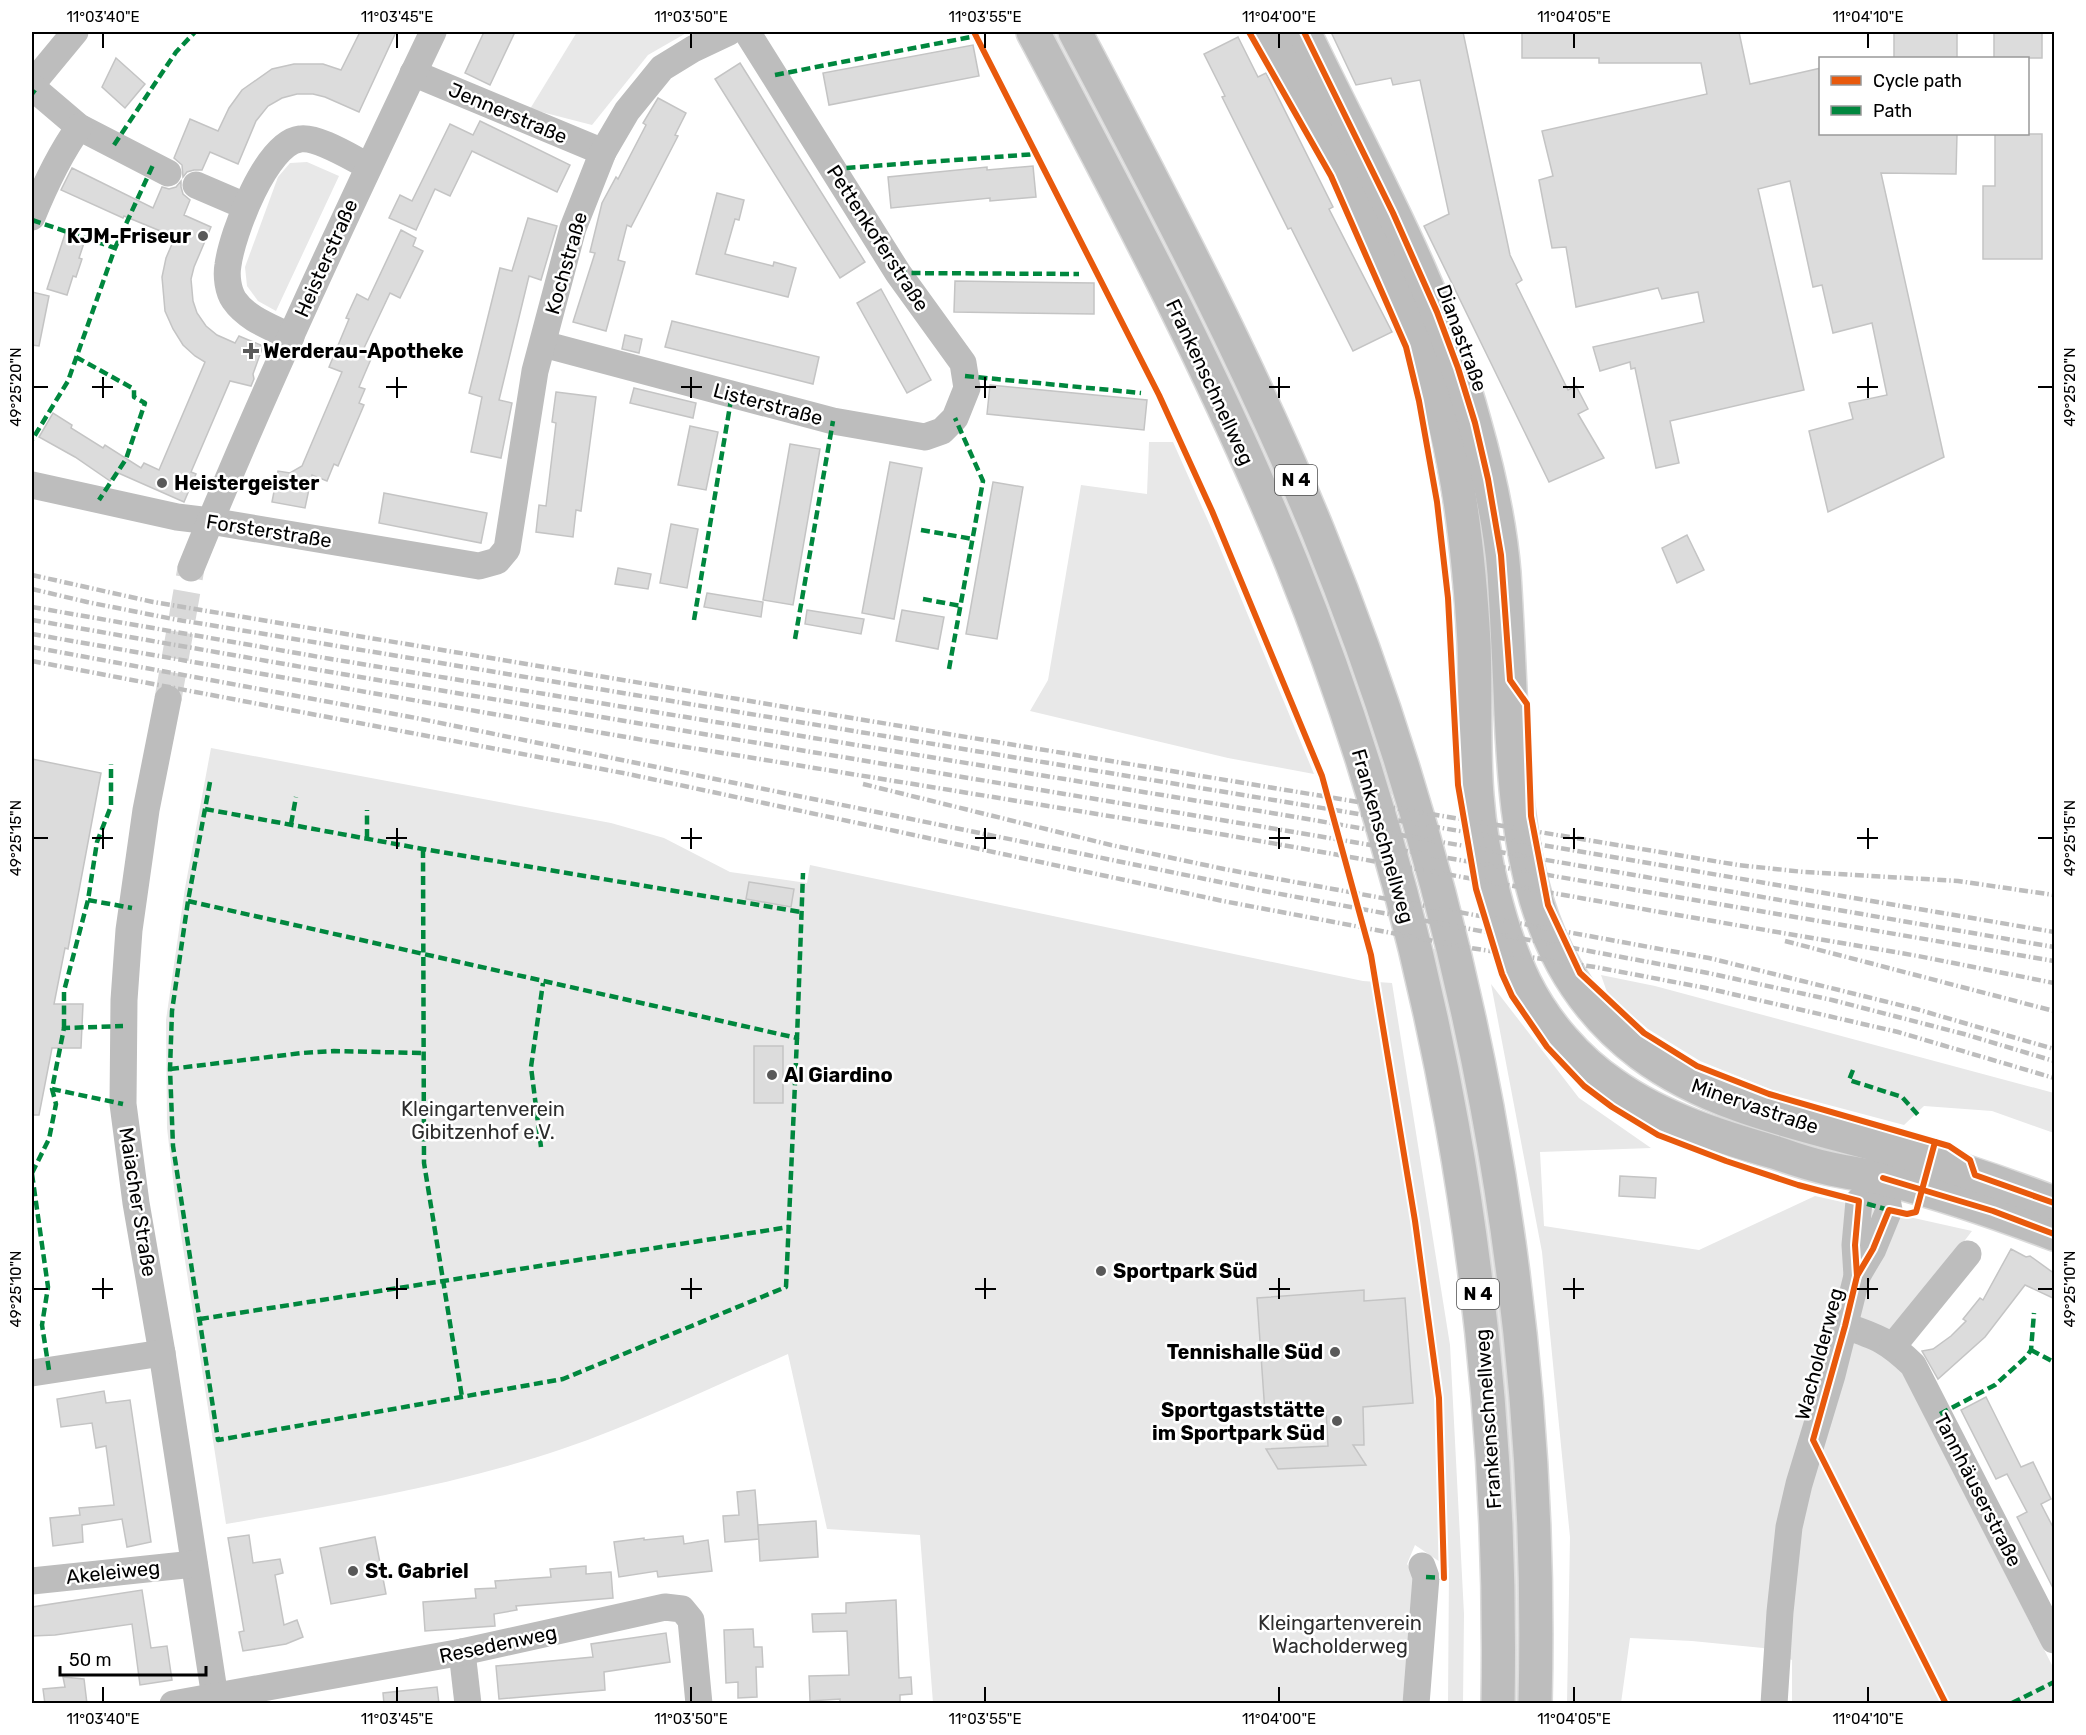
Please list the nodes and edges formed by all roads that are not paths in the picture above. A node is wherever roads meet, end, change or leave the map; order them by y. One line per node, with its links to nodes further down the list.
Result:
1 (75, 32): 10 (street)
2 (433, 32): 9 (street, Heisterstraße)
3 (729, 32): 12 (street, Kochstraße)
4 (747, 32): 20 (street, Pettenkoferstraße)
5 (1033, 32): 46 (main road, Frankenschnellweg / N 4)
6 (1075, 32): 47 (main road, Frankenschnellweg / N 4)
7 (1270, 32): 27 (main road, Dianastraße)
8 (1304, 32): 25 (main road, Dianastraße)
9 (413, 73): 12 (street, Jennerstraße); 13 (street, Heisterstraße)
10 (32, 86): 11 (street)
11 (80, 128): 14 (street); 17 (street)
12 (603, 152): 19 (street, Kochstraße)
13 (368, 166): 16 (street); 18 (street, Heisterstraße)
14 (168, 173)
15 (196, 185): 16 (street)
16 (245, 206): 18 (street)
17 (32, 217)
18 (291, 338): 22 (street, Heisterstraße)
19 (543, 344): 20 (street, Listerstraße); 23 (street, Kochstraße)
20 (925, 438)
21 (32, 485): 22 (street, Forsterstraße)
22 (210, 521): 23 (street, Forsterstraße); 24 (street)
23 (505, 553)
24 (191, 568)
25 (1510, 680): 28 (main road, Minervastraße)
26 (168, 699): 34 (street, Maiacher Straße)
27 (1478, 807): 28 (main road, Minervastraße)
28 (1887, 1163): 29 (main road, Minervastraße); 30 (main road, Minervastraße); 32 (street, Wacholderweg)
29 (2055, 1203)
30 (2055, 1234)
31 (1968, 1254): 33 (street)
32 (1845, 1326): 33 (street, Tannhäuserstraße); 48 (street, Wacholderweg)
33 (1893, 1346): 39 (street, Tannhäuserstraße)
34 (162, 1353): 35 (street); 36 (street, Maiacher Straße)
35 (32, 1372)
36 (194, 1564): 38 (street, Akeleiweg); 41 (street, Maiacher Straße)
37 (1422, 1566): 45 (street)
38 (32, 1581)
39 (2055, 1640)
40 (462, 1652): 41 (street, Resedenweg); 43 (street); 44 (street, Resedenweg)
41 (216, 1700): 42 (street, Resedenweg)
42 (173, 1704)
43 (468, 1704)
44 (699, 1704)
45 (1416, 1704)
46 (1498, 1704)
47 (1535, 1704)
48 (1774, 1704)

